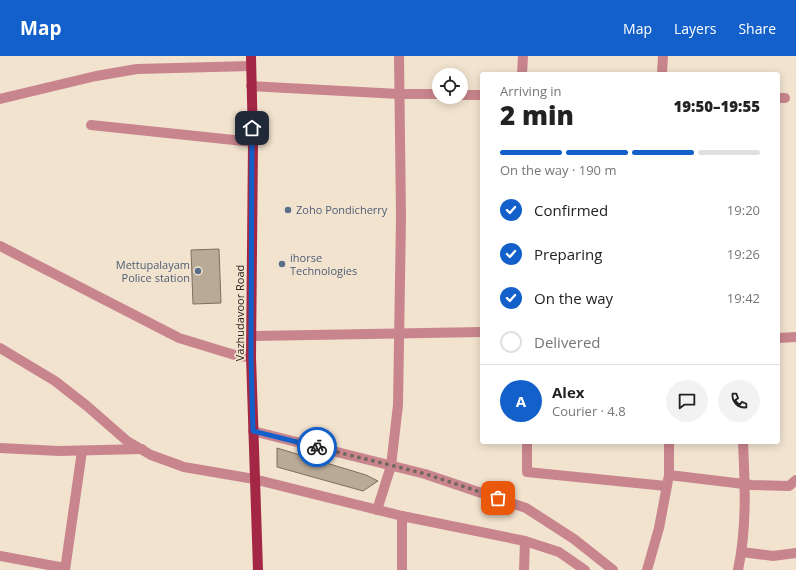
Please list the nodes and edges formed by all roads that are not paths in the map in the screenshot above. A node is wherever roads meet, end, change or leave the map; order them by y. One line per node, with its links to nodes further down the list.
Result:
1 (399, 56): 8 (street)
2 (523, 56): 5 (street)
3 (663, 56): 6 (street)
4 (251, 61): 7 (main road, Vazhudavoor Road); 12 (street)
5 (522, 72)
6 (662, 72)
7 (251, 86): 8 (street); 14 (main road, Vazhudavoor Road)
8 (399, 94): 9 (street); 17 (street)
9 (432, 94)
10 (468, 95): 11 (street)
11 (480, 95)
12 (0, 99)
13 (91, 125): 14 (street)
14 (253, 142): 18 (main road, Vazhudavoor Road)
15 (0, 246): 22 (street)
16 (480, 332): 17 (street)
17 (400, 333): 18 (street); 30 (street)
18 (252, 336): 22 (main road, Vazhudavoor Road)
19 (796, 337): 20 (street)
20 (780, 338)
21 (0, 348): 28 (street)
22 (251, 357): 23 (main road, Vazhudavoor Road)
23 (253, 431): 30 (street); 32 (main road, Vazhudavoor Road)
24 (527, 444): 35 (street)
25 (669, 444): 31 (street)
26 (743, 444): 34 (street)
27 (0, 448): 29 (street)
28 (142, 449): 29 (street); 32 (street)
29 (82, 450): 42 (street)
30 (392, 466): 36 (street); 47 (street)
31 (669, 475): 34 (street); 35 (street)
32 (254, 479): 36 (street); 43 (main road, Vazhudavoor Road)
33 (795, 482): 34 (street)
34 (745, 484): 39 (street)
35 (666, 486): 48 (street)
36 (377, 510): 37 (street)
37 (402, 516): 38 (street); 44 (street)
38 (525, 541): 45 (street); 46 (street)
39 (742, 552): 40 (street); 49 (street)
40 (796, 553)
41 (0, 556): 42 (street)
42 (65, 569)
43 (258, 570)
44 (402, 570)
45 (524, 570)
46 (585, 570)
47 (613, 570)
48 (647, 570)
49 (738, 570)

